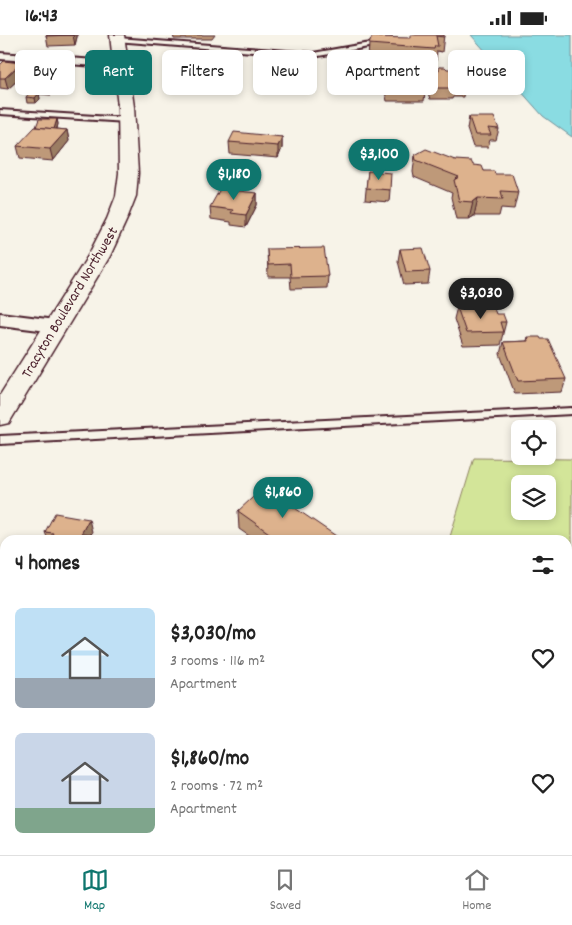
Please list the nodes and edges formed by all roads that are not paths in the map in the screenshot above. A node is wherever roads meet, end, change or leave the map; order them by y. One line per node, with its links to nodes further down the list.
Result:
1 (117, 37): 2 (lane); 4 (main road, Tracyton Boulevard Northwest)
2 (378, 44): 3 (lane); 5 (lane)
3 (390, 45)
4 (120, 50)
5 (380, 50)
6 (0, 56): 7 (street)
7 (85, 62)
8 (125, 95): 10 (main road, Tracyton Boulevard Northwest)
9 (0, 112): 10 (lane)
10 (127, 120): 12 (main road, Tracyton Boulevard Northwest)
11 (0, 319): 12 (street)
12 (55, 326): 14 (main road, Tracyton Boulevard Northwest)
13 (572, 411): 15 (lane)
14 (0, 416)
15 (0, 440)

